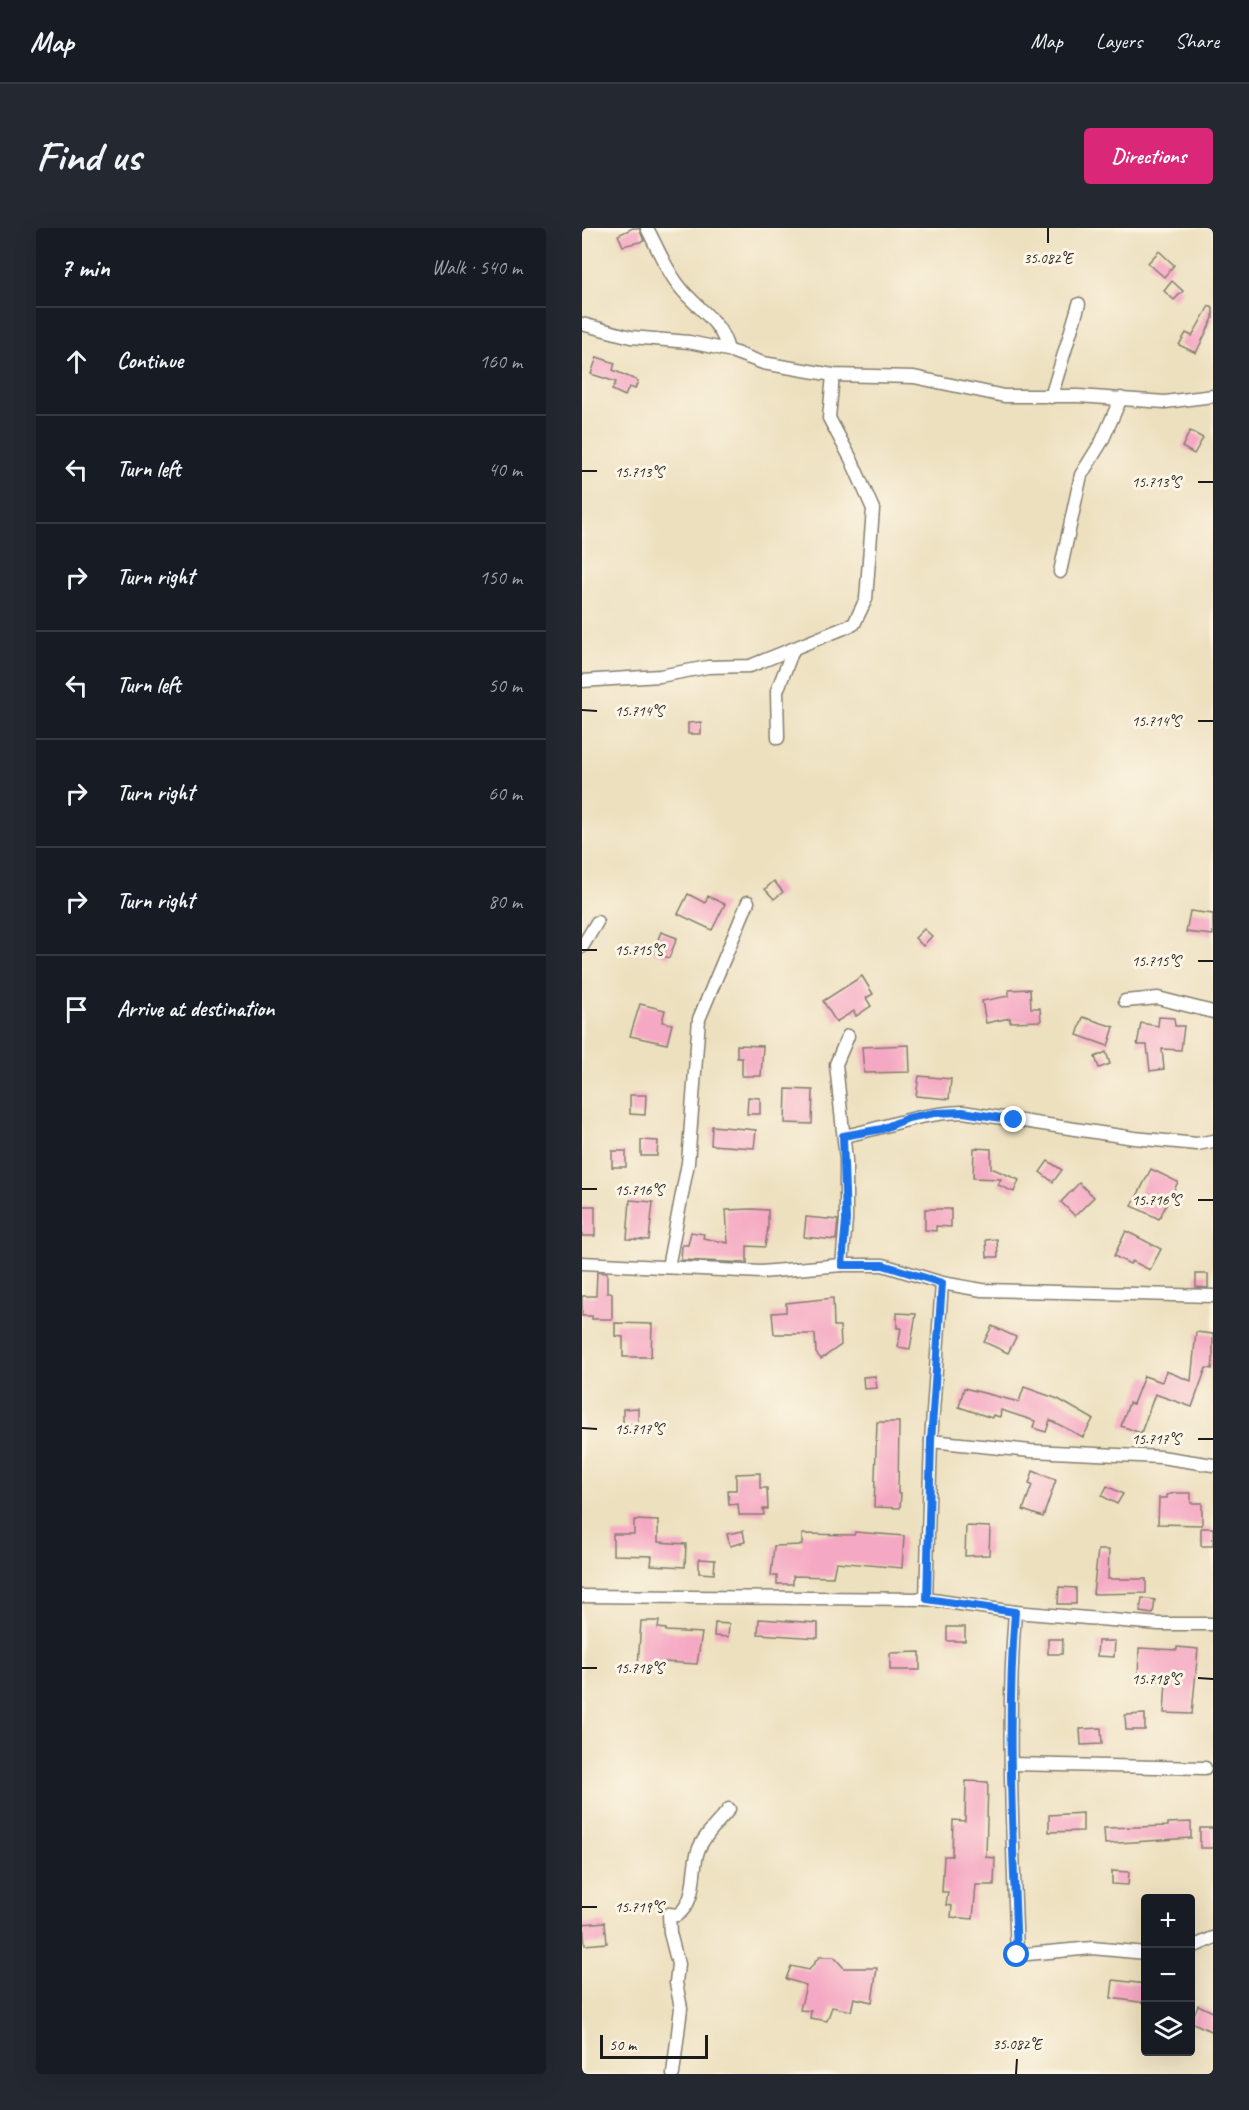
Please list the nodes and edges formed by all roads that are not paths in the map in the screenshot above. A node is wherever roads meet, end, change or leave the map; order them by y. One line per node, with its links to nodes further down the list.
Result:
1 (647, 228): 4 (street)
2 (1079, 304): 7 (street)
3 (582, 324): 4 (street)
4 (728, 350): 5 (street)
5 (833, 375): 7 (street); 10 (street)
6 (1213, 396): 8 (street)
7 (1051, 397): 8 (street)
8 (1121, 398): 9 (street)
9 (1060, 572)
10 (793, 650): 11 (street); 12 (street)
11 (582, 681)
12 (778, 738)
13 (748, 902): 23 (street)
14 (597, 922): 15 (street)
15 (582, 947)
16 (1125, 1001): 17 (street)
17 (1213, 1012)
18 (849, 1036): 19 (street)
19 (843, 1136): 20 (street); 22 (street)
20 (1213, 1140)
21 (582, 1263): 23 (street)
22 (842, 1265): 23 (street); 24 (street)
23 (668, 1267)
24 (942, 1283): 25 (street); 26 (street)
25 (1213, 1296)
26 (931, 1441): 27 (street); 29 (street)
27 (1213, 1465)
28 (582, 1596): 29 (street)
29 (927, 1599): 30 (street)
30 (1015, 1612): 31 (street); 32 (street)
31 (1213, 1624)
32 (1011, 1764): 33 (street); 37 (street)
33 (1205, 1768)
34 (729, 1809): 38 (street)
35 (1213, 1938): 36 (street)
36 (1195, 1946)
37 (1141, 1953)
38 (673, 2074)

